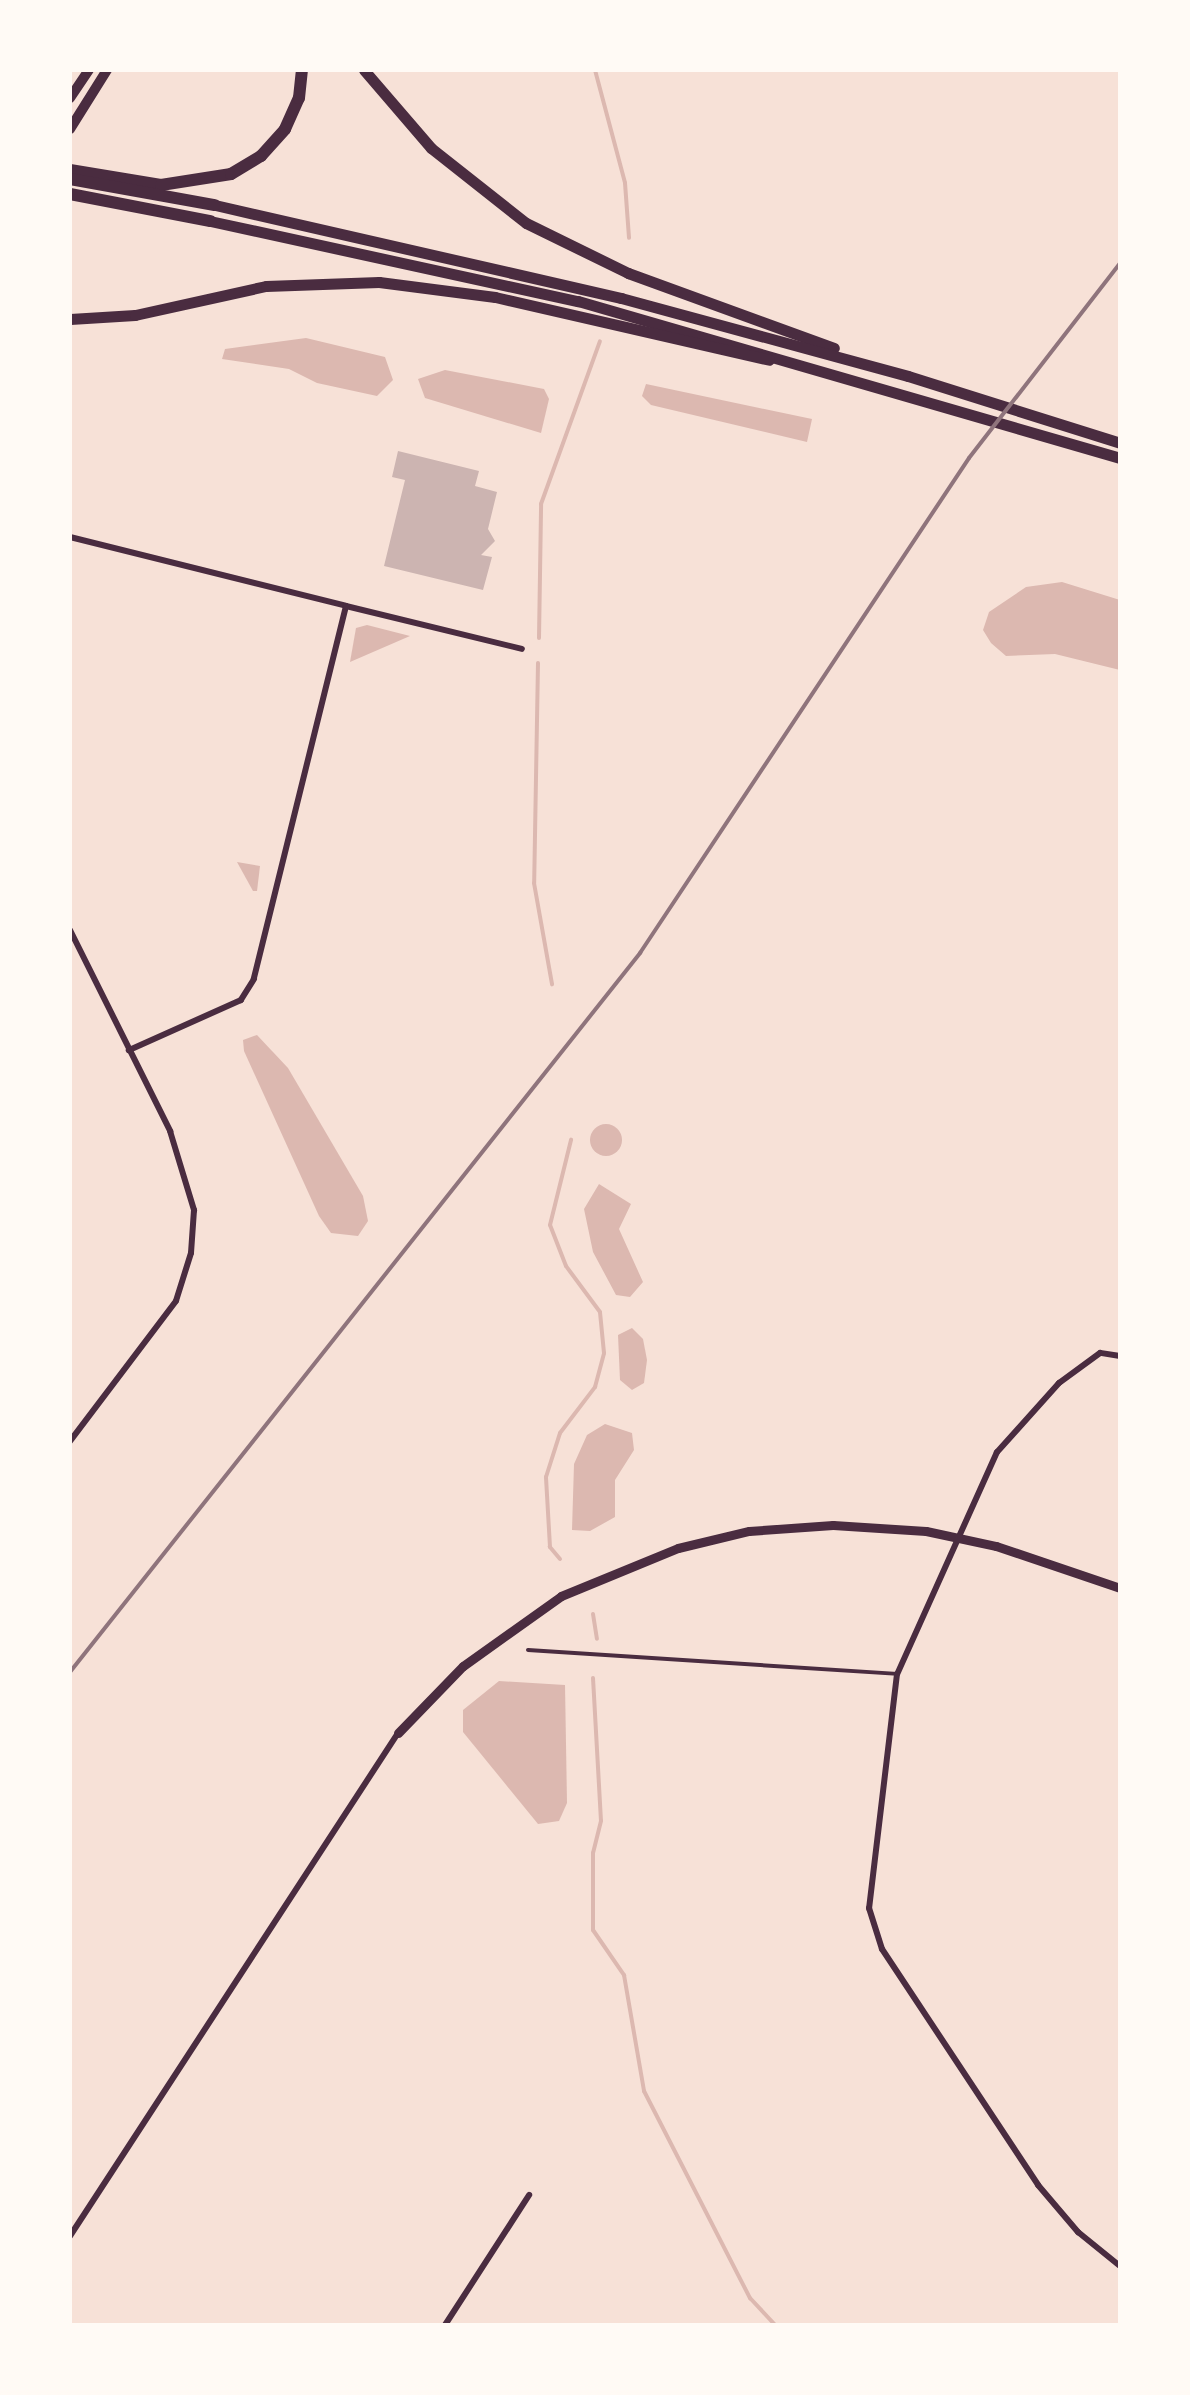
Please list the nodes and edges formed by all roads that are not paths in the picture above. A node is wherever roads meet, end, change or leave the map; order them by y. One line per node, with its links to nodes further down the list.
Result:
1 (88, 70): 5 (main road)
2 (107, 70): 6 (main road)
3 (302, 70): 7 (highway)
4 (364, 70): 13 (highway)
5 (70, 98)
6 (70, 129)
7 (70, 170)
8 (70, 179): 10 (highway)
9 (70, 194): 11 (highway)
10 (215, 205): 13 (highway)
11 (210, 221): 14 (highway)
12 (70, 318): 14 (highway)
13 (908, 376): 15 (highway)
14 (856, 378): 16 (highway)
15 (1120, 443)
16 (1120, 458)
17 (70, 537): 18 (street)
18 (346, 606): 19 (street); 21 (street)
19 (522, 648)
20 (70, 930): 21 (street)
21 (129, 1050): 23 (street)
22 (1120, 1356): 24 (street)
23 (70, 1441)
24 (961, 1537): 25 (street); 27 (street); 28 (street)
25 (1120, 1588)
26 (528, 1650): 27 (lane)
27 (897, 1674): 31 (street)
28 (398, 1733): 30 (street)
29 (529, 2195): 32 (street)
30 (70, 2236)
31 (1120, 2266)
32 (445, 2325)

